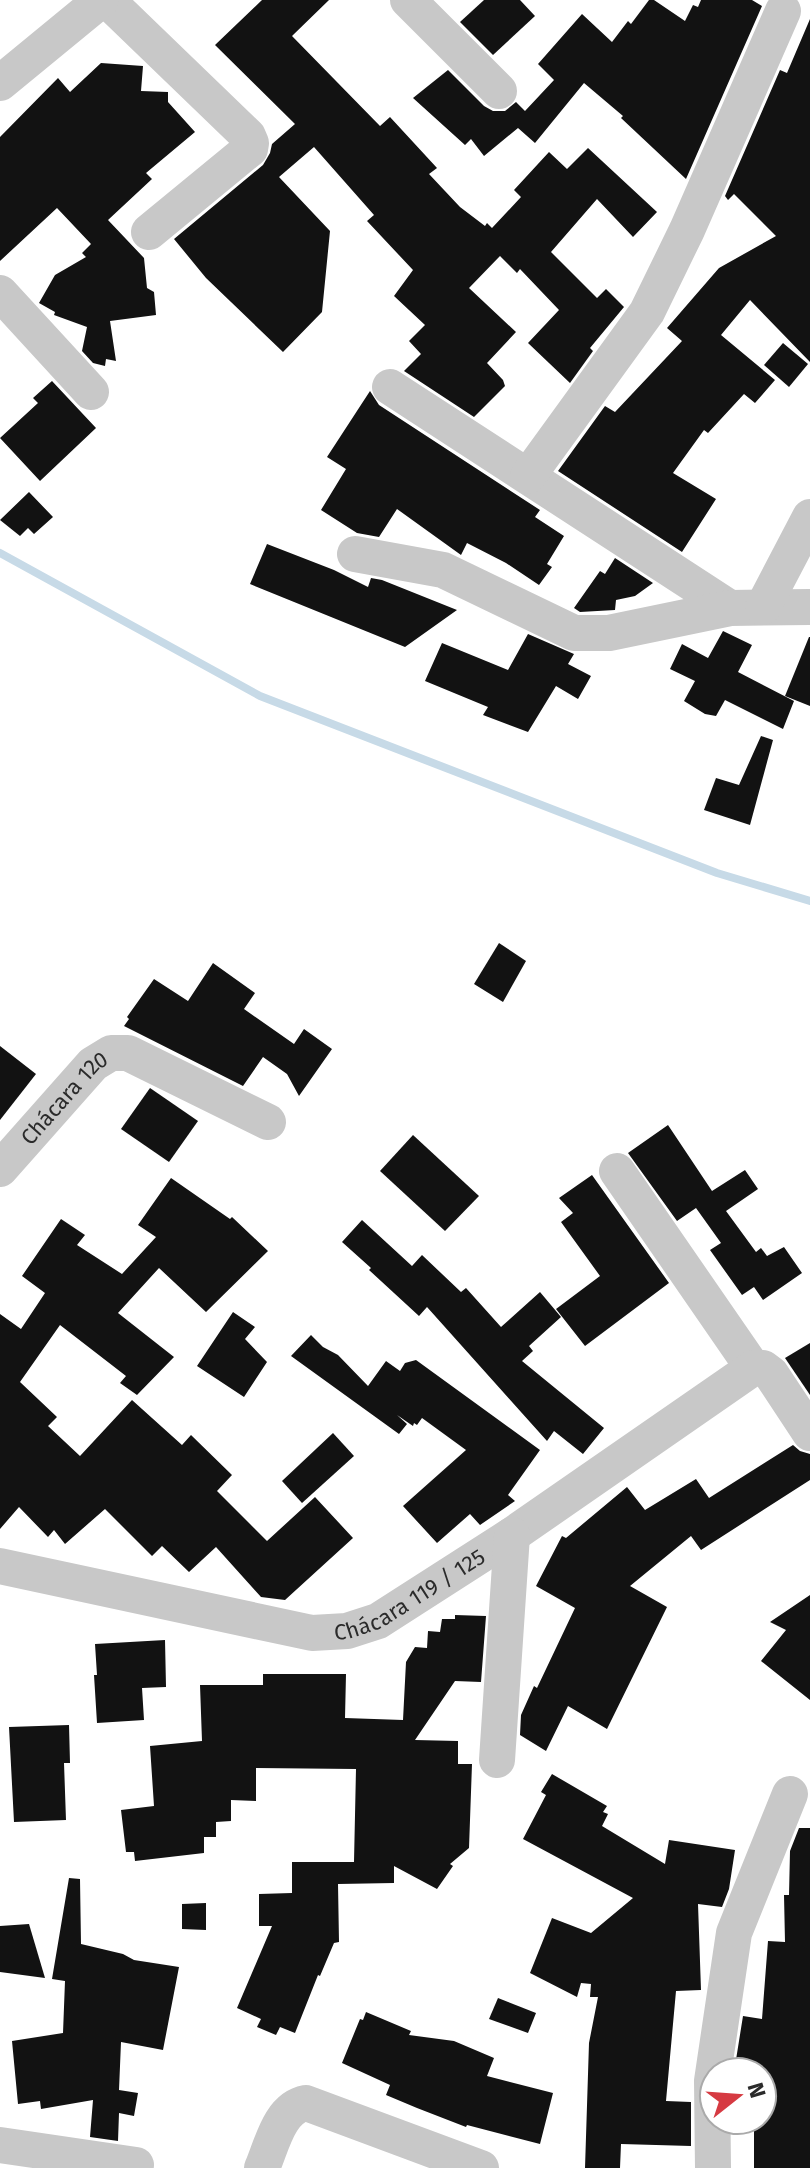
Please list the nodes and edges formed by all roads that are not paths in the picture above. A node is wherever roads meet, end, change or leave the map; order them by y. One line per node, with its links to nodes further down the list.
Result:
1 (101, 0): 5 (street)
2 (107, 0): 7 (street)
3 (408, 0): 6 (street)
4 (783, 11): 11 (street)
5 (0, 83)
6 (499, 91)
7 (149, 232)
8 (0, 293): 10 (street)
9 (390, 387): 11 (street)
10 (91, 392)
11 (528, 476): 15 (street)
12 (810, 517): 15 (street)
13 (355, 554): 15 (street)
14 (810, 607): 15 (street)
15 (746, 608)
16 (268, 1122): 17 (street, Chácara 120)
17 (0, 1169)
18 (617, 1171): 19 (street)
19 (758, 1368): 20 (street); 21 (street, Chácara 119 / 125)
20 (810, 1433)
21 (512, 1535): 22 (street, Chácara 119 / 125); 23 (street)
22 (0, 1566)
23 (497, 1760)
24 (790, 1794): 29 (street)
25 (0, 2145): 26 (street)
26 (136, 2165)
27 (262, 2168): 28 (street)
28 (481, 2168)
29 (713, 2168)

